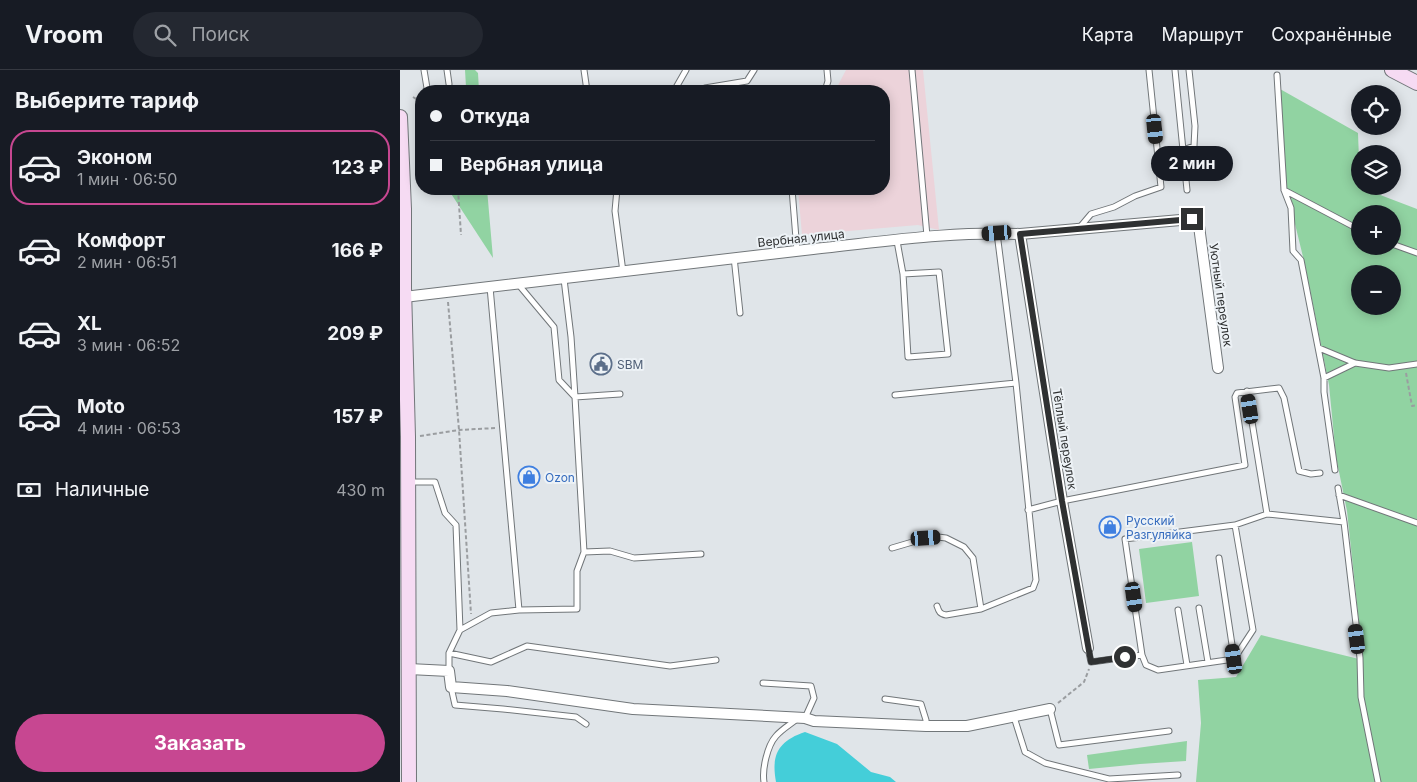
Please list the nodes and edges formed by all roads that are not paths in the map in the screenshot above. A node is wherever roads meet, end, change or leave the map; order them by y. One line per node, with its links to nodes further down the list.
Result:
1 (424, 70): 15 (lane)
2 (448, 70): 14 (lane)
3 (584, 70): 16 (lane)
4 (686, 70): 17 (lane)
5 (754, 70): 18 (lane)
6 (827, 70): 19 (lane)
7 (912, 70): 32 (lane)
8 (1148, 70): 29 (lane)
9 (1175, 70): 21 (lane)
10 (1190, 70): 21 (lane)
11 (1392, 70): 13 (main road)
12 (1277, 75): 24 (lane)
13 (1417, 83)
14 (449, 84)
15 (426, 85)
16 (586, 85)
17 (677, 85)
18 (721, 85)
19 (826, 85)
20 (400, 117): 22 (main road)
21 (1183, 150): 23 (lane)
22 (401, 171): 43 (main road)
23 (1187, 190)
24 (1284, 190): 27 (lane); 46 (lane)
25 (616, 195): 38 (lane)
26 (792, 195): 35 (lane)
27 (1351, 225)
28 (1199, 226): 29 (street, Вербная улица); 49 (street, Уютный переулок)
29 (1079, 230): 31 (street, Вербная улица)
30 (997, 233): 31 (street, Вербная улица); 32 (street, Вербная улица); 51 (lane)
31 (1020, 234): 61 (street, Тёплый переулок)
32 (928, 237): 33 (street, Вербная улица)
33 (897, 241): 35 (street, Вербная улица); 39 (lane)
34 (1401, 247): 36 (lane)
35 (797, 251): 37 (street, Вербная улица)
36 (1417, 253)
37 (734, 257): 38 (street, Вербная улица); 44 (lane)
38 (623, 272): 40 (street, Вербная улица)
39 (903, 274): 39 (lane)
40 (564, 279): 41 (street, Вербная улица); 55 (lane)
41 (518, 283): 42 (street, Вербная улица); 55 (lane)
42 (490, 287): 43 (street, Вербная улица); 74 (lane)
43 (404, 297): 45 (main road)
44 (740, 313)
45 (402, 333): 58 (main road)
46 (1319, 348): 47 (lane); 50 (lane)
47 (1355, 363): 48 (lane); 50 (lane)
48 (1417, 364)
49 (1218, 368)
50 (1324, 378): 56 (lane)
51 (1016, 383): 54 (lane); 62 (lane)
52 (1247, 391): 57 (lane); 61 (lane); 64 (lane)
53 (620, 394): 55 (lane)
54 (895, 395)
55 (575, 397): 69 (lane)
56 (1335, 470)
57 (1320, 473)
58 (408, 482): 63 (main road); 77 (lane)
59 (1338, 488): 60 (lane)
60 (1339, 495): 65 (lane); 66 (lane)
61 (1062, 501): 62 (lane); 79 (street, Тёплый переулок)
62 (1028, 510): 75 (lane)
63 (404, 513): 78 (main road)
64 (1267, 514): 65 (lane); 67 (lane)
65 (1344, 522): 101 (lane)
66 (1417, 523)
67 (1235, 525): 81 (lane); 82 (lane)
68 (892, 548): 75 (lane)
69 (584, 552): 70 (lane); 74 (lane)
70 (701, 554)
71 (1218, 558): 82 (lane)
72 (937, 606): 75 (lane)
73 (1198, 608): 84 (lane)
74 (519, 610): 77 (lane)
75 (981, 610)
76 (1178, 610): 85 (lane)
77 (460, 630): 80 (lane)
78 (404, 633): 86 (main road)
79 (1088, 648): 81 (lane)
80 (449, 653): 83 (lane); 87 (lane)
81 (1142, 655): 85 (lane)
82 (1234, 659): 84 (lane)
83 (716, 660)
84 (1208, 662): 85 (lane)
85 (1187, 666)
86 (409, 669): 87 (street); 97 (main road)
87 (449, 671): 89 (street)
88 (763, 683): 93 (lane)
89 (451, 686): 93 (street); 94 (lane)
90 (886, 699): 95 (lane)
91 (1050, 709): 92 (street); 96 (lane)
92 (1014, 716): 95 (street); 98 (lane)
93 (801, 718): 95 (street); 100 (lane)
94 (586, 724)
95 (926, 726)
96 (1169, 730)
97 (404, 766): 99 (main road)
98 (1178, 776)
99 (409, 782)
100 (764, 782)
101 (1378, 782)

